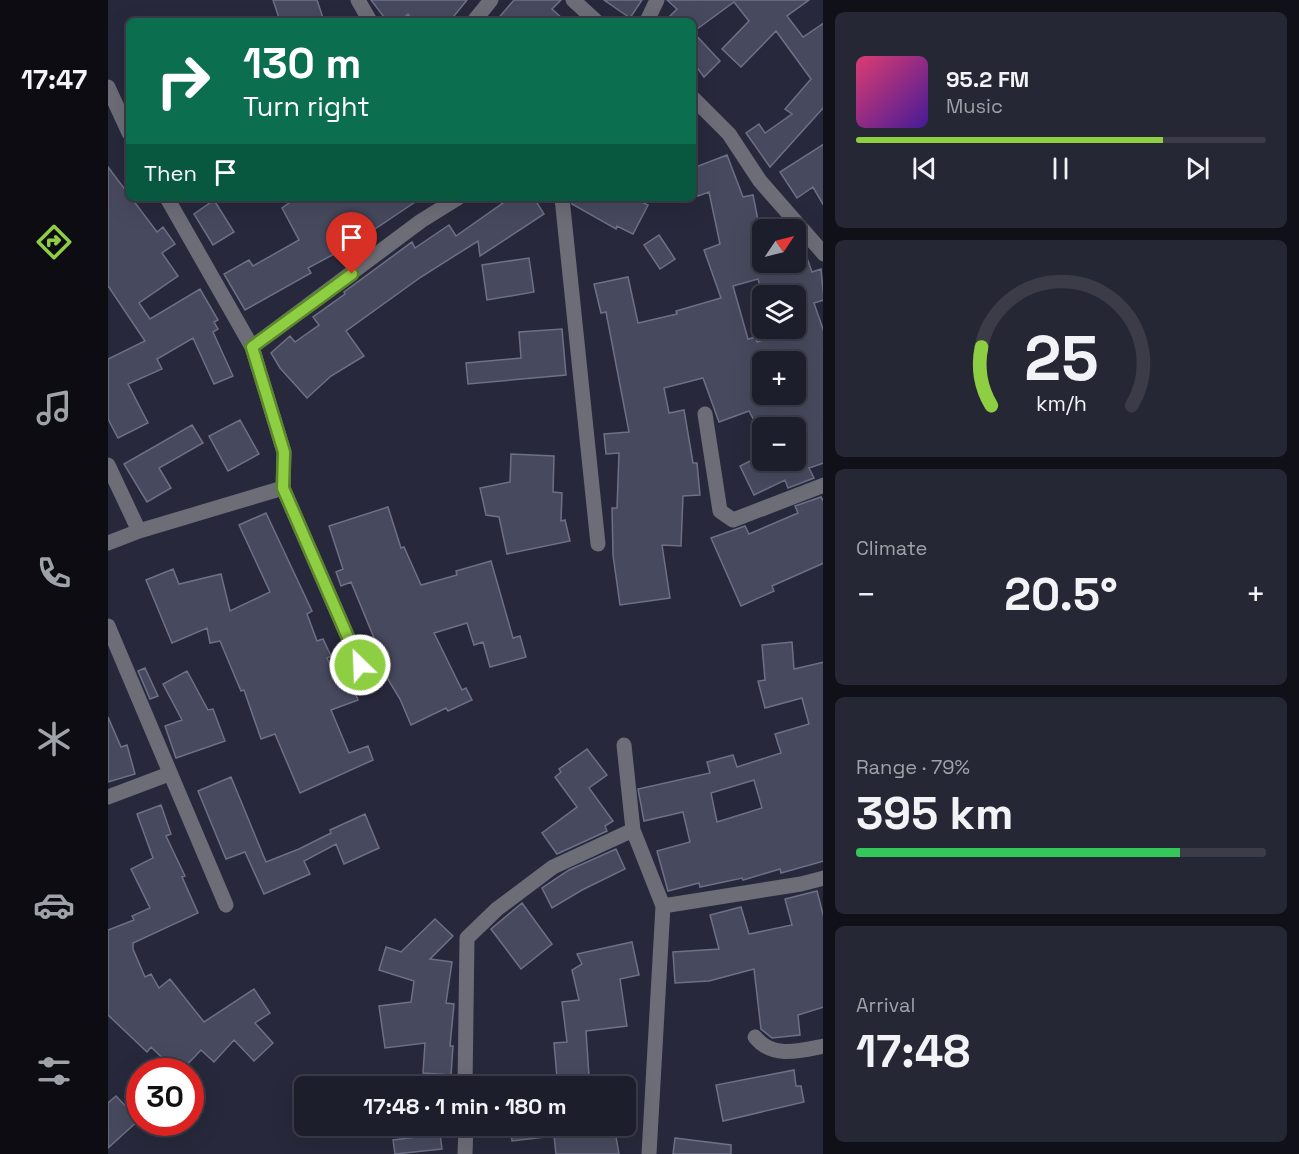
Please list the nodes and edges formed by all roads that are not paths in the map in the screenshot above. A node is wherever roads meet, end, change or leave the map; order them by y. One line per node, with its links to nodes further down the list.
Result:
1 (357, 0): 5 (street)
2 (491, 0): 6 (street)
3 (573, 0): 7 (street)
4 (657, 0): 8 (street)
5 (368, 18)
6 (476, 18)
7 (593, 18)
8 (648, 18)
9 (108, 87): 11 (street)
10 (696, 101): 15 (street)
11 (126, 126)
12 (169, 201): 16 (street)
13 (453, 201): 16 (street)
14 (562, 201): 23 (street)
15 (823, 253)
16 (252, 347): 20 (street)
17 (705, 414): 19 (street)
18 (108, 465): 21 (street)
19 (823, 485)
20 (283, 488): 21 (street); 25 (street)
21 (139, 531): 22 (street)
22 (108, 543)
23 (598, 544)
24 (108, 626): 27 (street)
25 (360, 665)
26 (624, 745): 29 (street)
27 (169, 774): 28 (street); 31 (street)
28 (108, 797)
29 (633, 830): 32 (street); 35 (street)
30 (823, 878): 32 (street)
31 (226, 905)
32 (663, 906): 38 (street)
33 (755, 1037): 34 (street)
34 (823, 1046)
35 (465, 1076)
36 (466, 1136): 37 (street)
37 (465, 1154)
38 (650, 1154)

